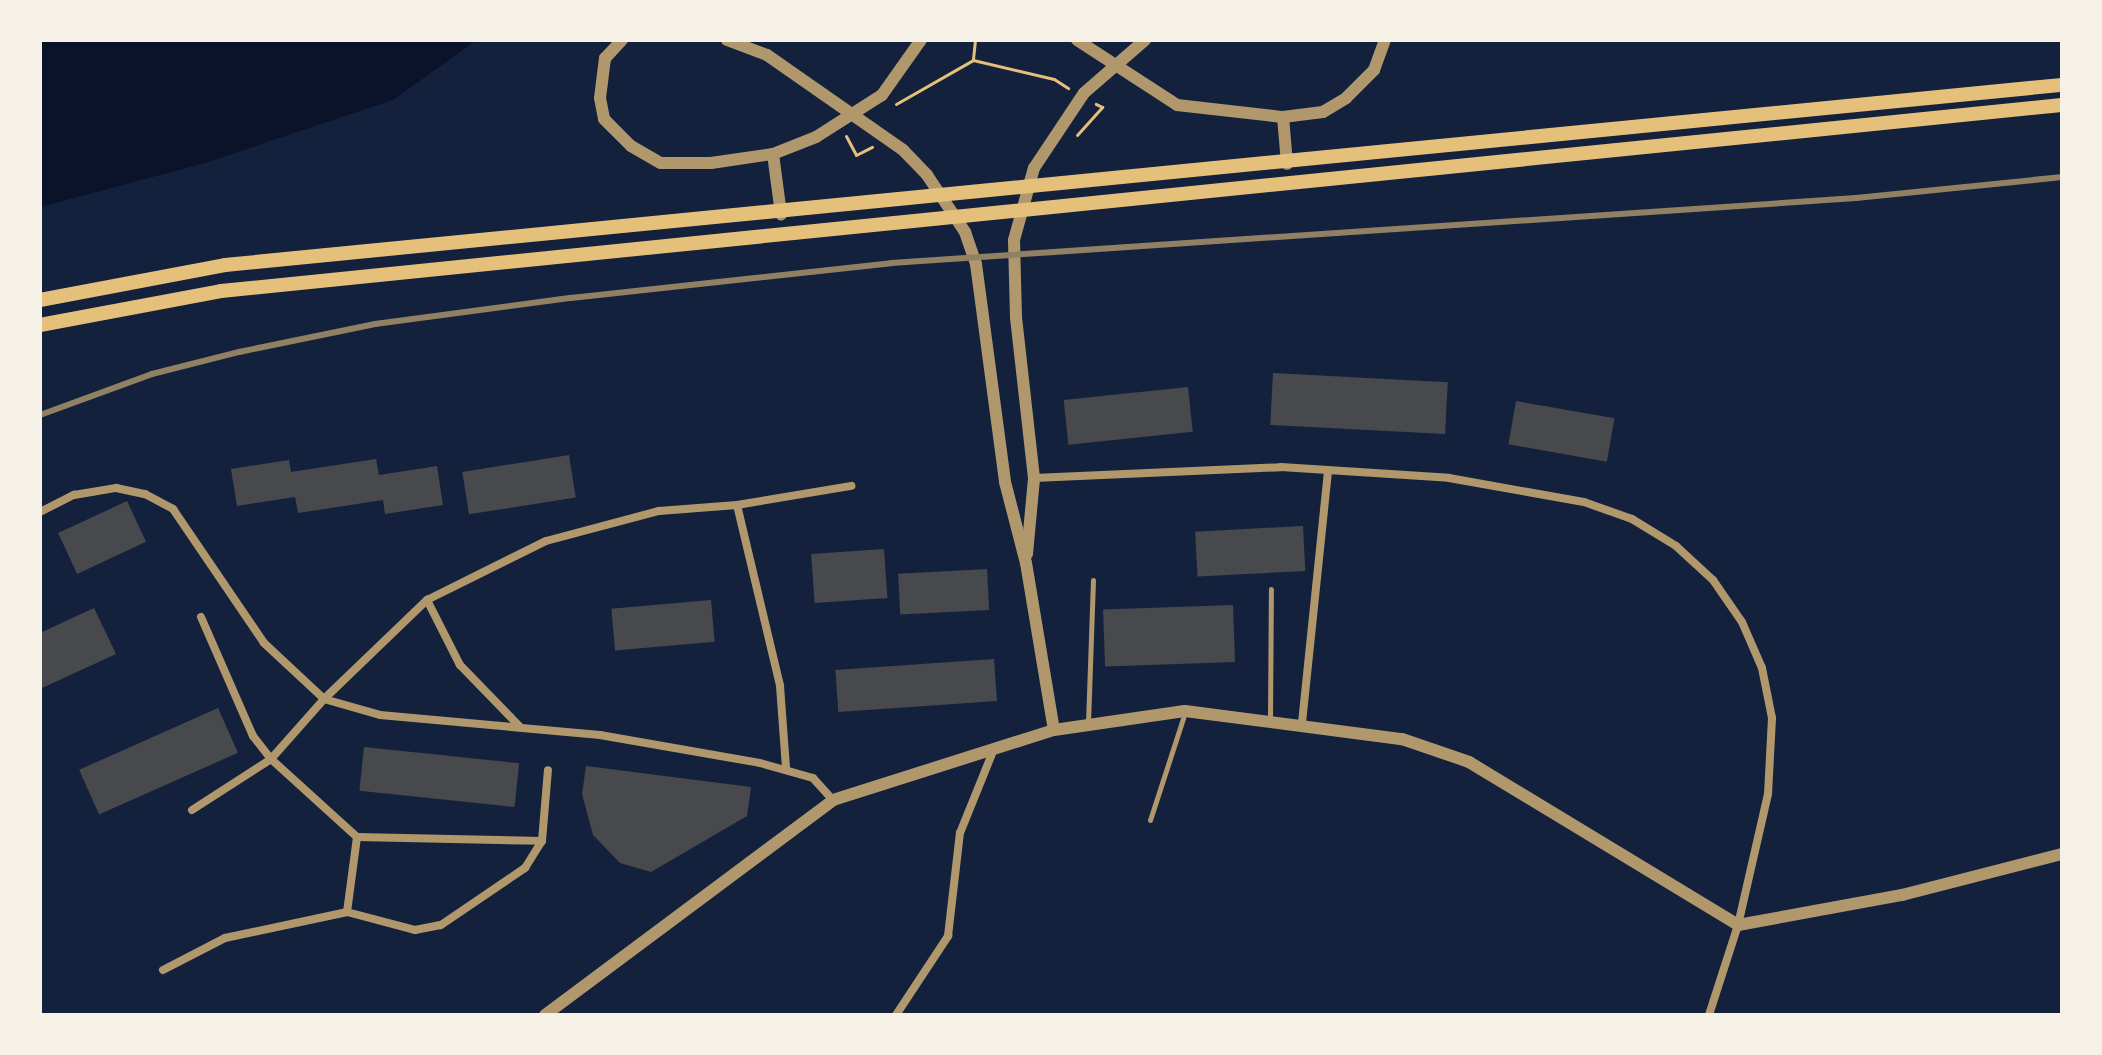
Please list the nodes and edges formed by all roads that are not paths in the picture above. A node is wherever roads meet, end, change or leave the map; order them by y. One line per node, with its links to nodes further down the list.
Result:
1 (622, 40): 10 (street)
2 (727, 40): 20 (street)
3 (921, 40): 10 (street)
4 (1077, 40): 9 (street)
5 (1145, 40): 16 (street)
6 (1385, 40): 9 (street)
7 (2062, 85): 11 (main road)
8 (2062, 105): 14 (main road)
9 (1283, 117): 11 (street)
10 (773, 154): 12 (street)
11 (1287, 164): 12 (main road)
12 (781, 214): 13 (main road)
13 (40, 300)
14 (40, 325)
15 (1328, 470): 16 (street); 28 (street); 43 (street)
16 (1034, 478): 20 (street)
17 (851, 486): 18 (street)
18 (737, 505): 23 (street); 34 (street)
19 (40, 512): 25 (street)
20 (1026, 563): 31 (street)
21 (1093, 580): 29 (lane)
22 (1271, 589): 27 (lane)
23 (427, 600): 25 (street); 30 (street)
24 (201, 617): 33 (street)
25 (324, 699): 30 (street); 33 (street)
26 (1185, 711): 27 (street); 29 (street); 38 (lane)
27 (1270, 720): 28 (street)
28 (1302, 723): 43 (street)
29 (1088, 724): 31 (street)
30 (522, 728): 34 (street)
31 (1054, 730): 32 (street)
32 (994, 749): 36 (street); 46 (street)
33 (271, 759): 37 (street); 39 (street)
34 (786, 768): 36 (street)
35 (548, 770): 40 (street)
36 (833, 800): 45 (street)
37 (192, 810)
38 (1150, 820)
39 (357, 837): 40 (street); 42 (street)
40 (542, 841): 42 (street)
41 (2062, 854): 43 (street)
42 (347, 912): 44 (street)
43 (1738, 925): 47 (street)
44 (163, 970)
45 (545, 1015)
46 (896, 1015)
47 (1709, 1015)

